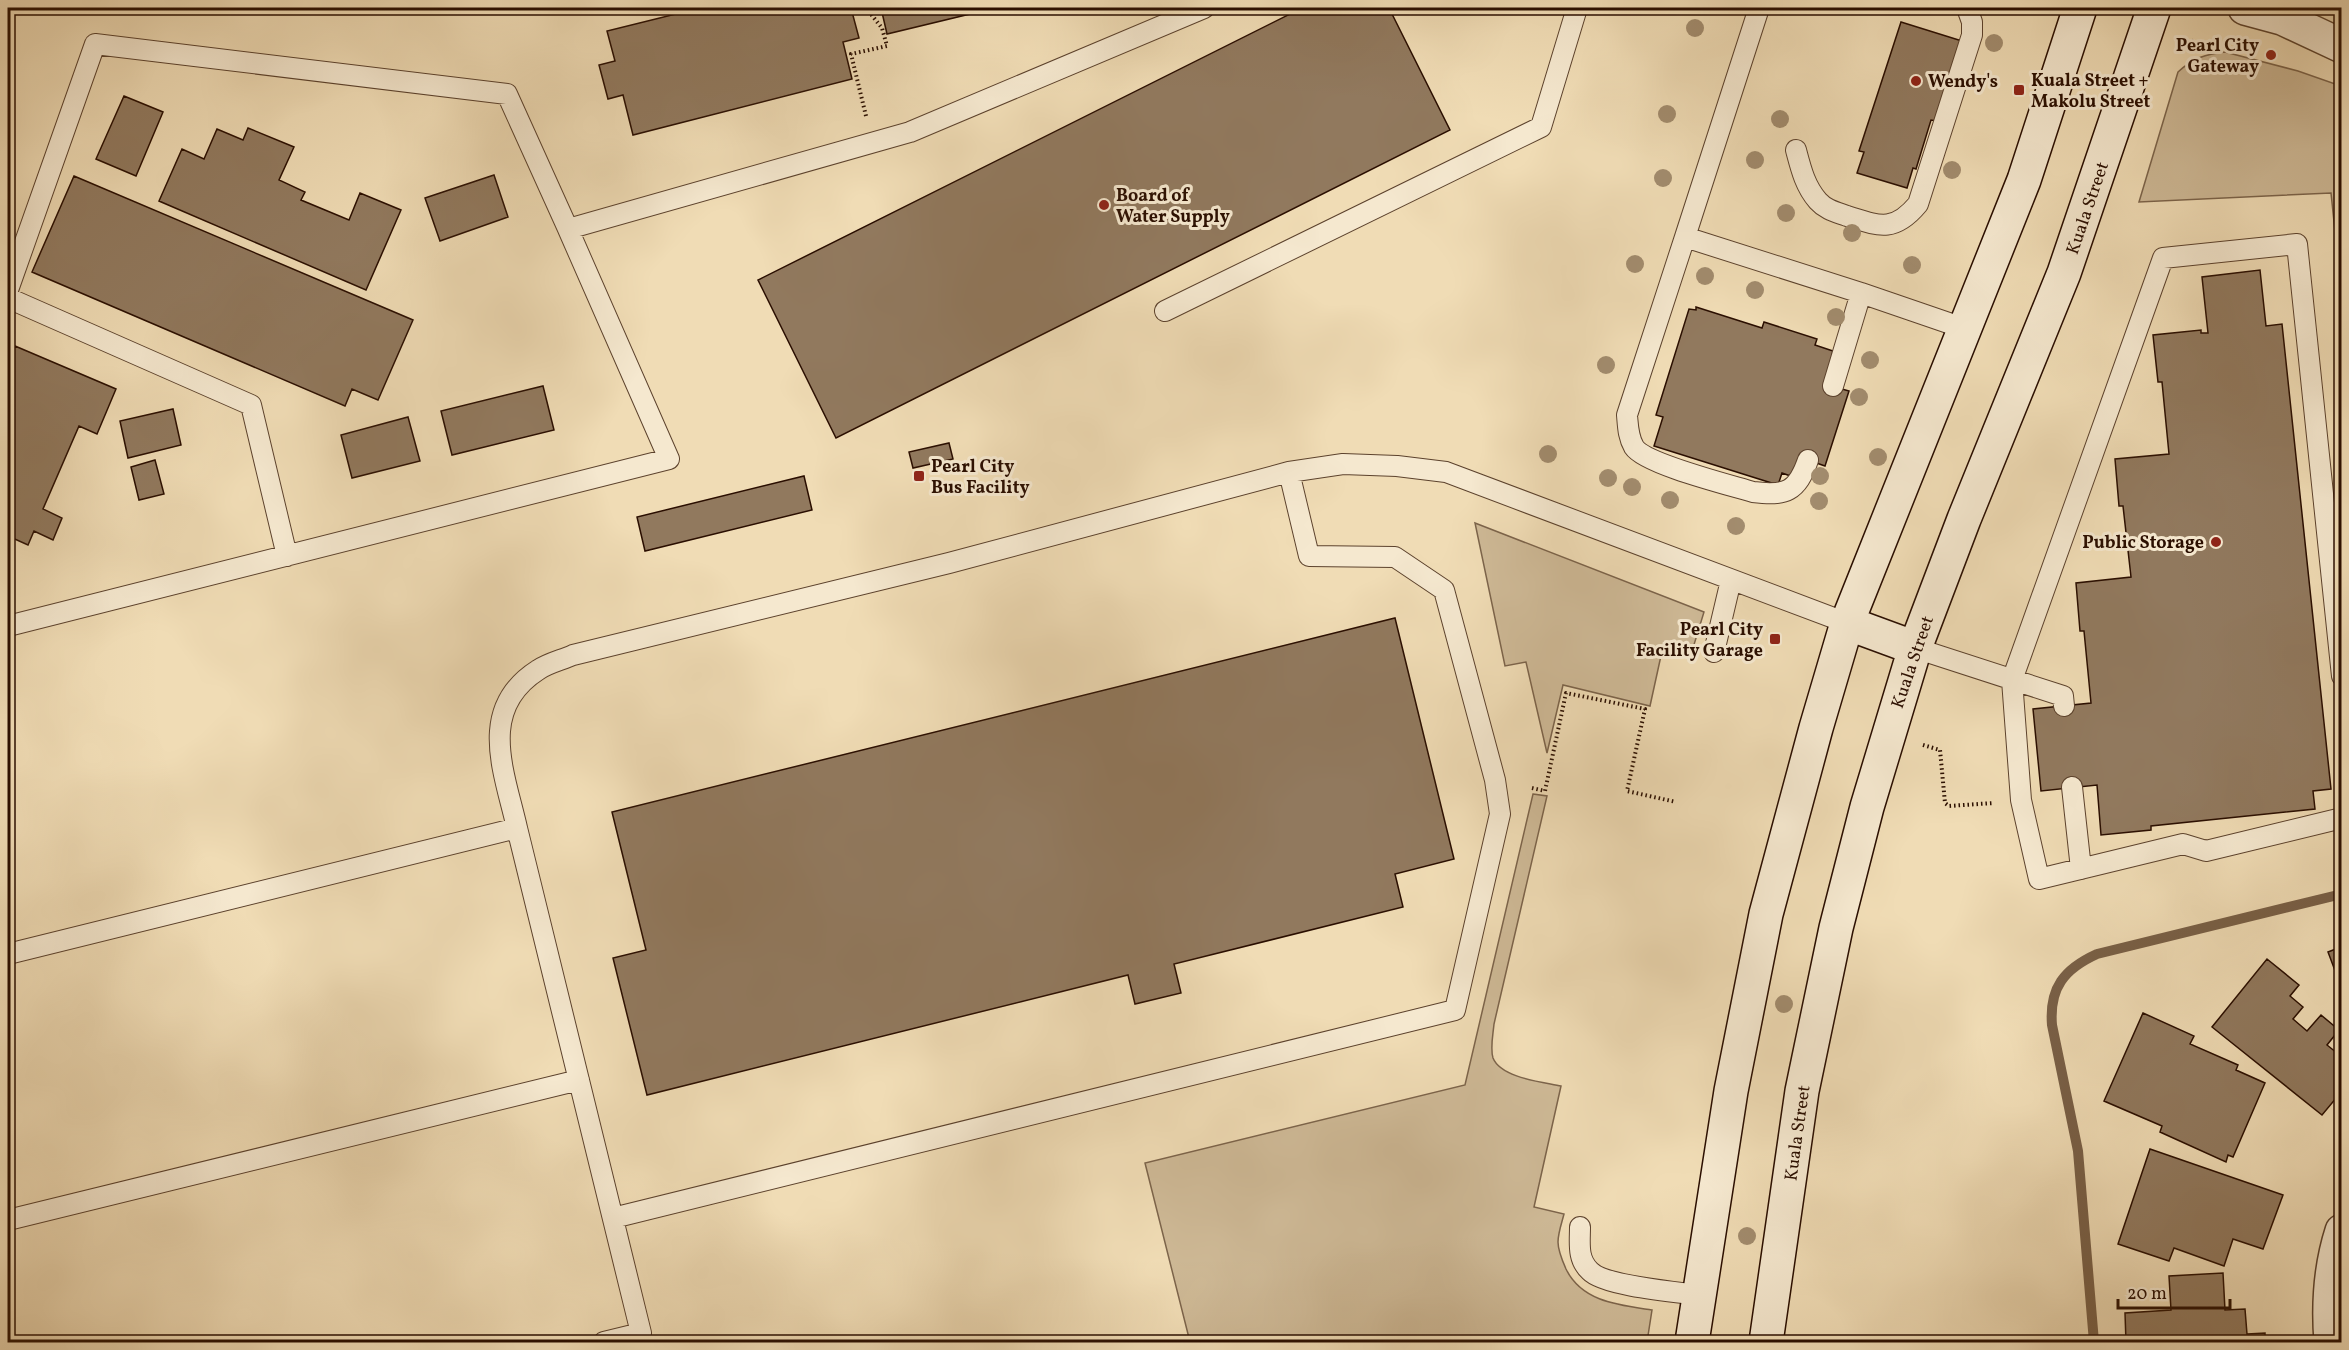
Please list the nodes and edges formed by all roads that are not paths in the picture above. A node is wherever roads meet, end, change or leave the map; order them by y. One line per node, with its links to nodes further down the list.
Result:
1 (1204, 8): 10 (lane)
2 (1577, 8): 15 (lane)
3 (1759, 8): 11 (lane)
4 (1967, 8): 9 (lane)
5 (2080, 8): 16 (main road)
6 (2154, 8): 24 (main road, Kuala Street)
7 (2245, 8): 8 (main road)
8 (2342, 46)
9 (1796, 150)
10 (568, 228): 12 (lane); 20 (lane)
11 (1685, 237): 13 (lane); 18 (lane)
12 (8, 290)
13 (1861, 293): 16 (lane); 17 (lane)
14 (8, 298): 20 (lane)
15 (1166, 310)
16 (1966, 329): 22 (main road)
17 (1833, 386)
18 (1808, 460)
19 (1289, 472): 21 (lane); 31 (lane); 35 (lane)
20 (287, 556): 23 (lane)
21 (1731, 580): 22 (lane); 25 (lane)
22 (1848, 623): 24 (main road); 39 (main road)
23 (8, 626)
24 (1915, 648): 27 (lane); 42 (main road, Kuala Street)
25 (1714, 652)
26 (2342, 676): 27 (lane)
27 (2012, 680): 28 (lane); 32 (lane)
28 (2064, 706)
29 (2072, 787): 32 (lane)
30 (2342, 818): 32 (lane)
31 (517, 828): 33 (lane); 34 (lane)
32 (2081, 868)
33 (8, 954)
34 (579, 1080): 35 (lane); 36 (lane)
35 (613, 1218): 40 (lane)
36 (8, 1220)
37 (1580, 1227): 39 (lane)
38 (2342, 1231): 43 (main road)
39 (1699, 1295): 41 (main road)
40 (604, 1342)
41 (1692, 1342)
42 (1766, 1342)
43 (2331, 1342)

